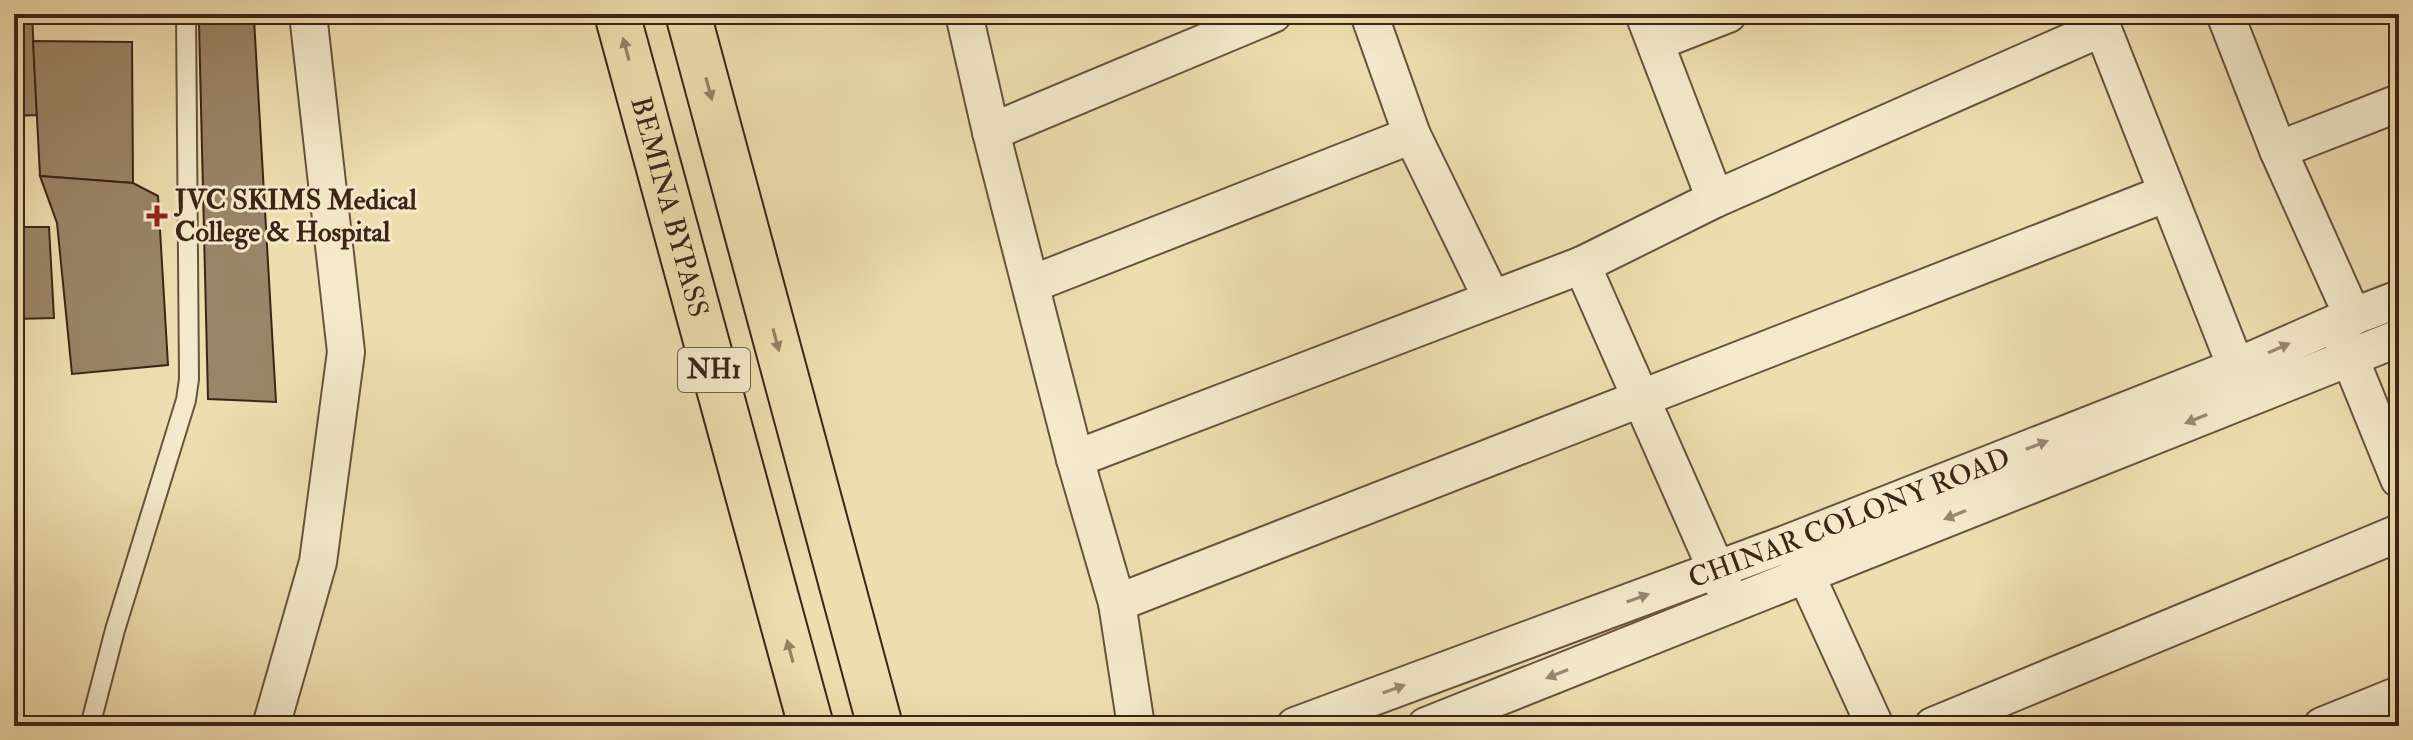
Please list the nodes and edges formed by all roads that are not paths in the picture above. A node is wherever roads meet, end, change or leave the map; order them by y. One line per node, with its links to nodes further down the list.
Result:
1 (186, 14): 36 (lane)
2 (308, 14): 37 (street)
3 (617, 14): 38 (highway, BEMINA BYPASS / NH1, one-way to 3)
4 (688, 14): 39 (highway, NH1, one-way to 39)
5 (964, 14): 13 (street)
6 (1273, 14): 13 (street)
7 (1369, 14): 14 (street)
8 (1728, 14): 11 (street)
9 (2225, 14): 15 (street)
10 (2100, 21): 16 (street); 17 (street)
11 (1650, 28): 17 (street)
12 (2399, 103): 15 (street)
13 (991, 132): 19 (street)
14 (1412, 135): 19 (street); 20 (street)
15 (2278, 150): 22 (street)
16 (2167, 193): 25 (street); 26 (street)
17 (1715, 199): 18 (street)
18 (1582, 265): 20 (street); 26 (street)
19 (1032, 284): 27 (street)
20 (1492, 299): 27 (street)
21 (2399, 299): 22 (street, CHINAR COLONY ROAD)
22 (2344, 320): 24 (street); 25 (street, CHINAR COLONY ROAD, one-way to 22)
23 (2399, 338): 24 (street, CHINAR COLONY ROAD)
24 (2350, 357): 28 (street); 32 (street, CHINAR COLONY ROAD, one-way to 32)
25 (2236, 367): 30 (street, CHINAR COLONY ROAD, one-way to 25)
26 (1641, 399): 31 (street); 33 (street)
27 (1075, 459): 33 (street)
28 (2399, 479)
29 (2399, 533): 44 (street)
30 (1791, 542): 31 (street, CHINAR COLONY ROAD); 32 (street)
31 (1717, 569): 34 (street); 41 (street, CHINAR COLONY ROAD, one-way to 31)
32 (1806, 575): 34 (street, CHINAR COLONY ROAD); 43 (street)
33 (1117, 603): 40 (street)
34 (1732, 605): 42 (street, CHINAR COLONY ROAD, one-way to 42)
35 (2399, 695): 45 (street)
36 (90, 726)
37 (271, 726)
38 (811, 726)
39 (880, 726)
40 (1136, 726)
41 (1295, 726)
42 (1426, 726)
43 (1875, 726)
44 (1933, 726)
45 (2322, 726)

